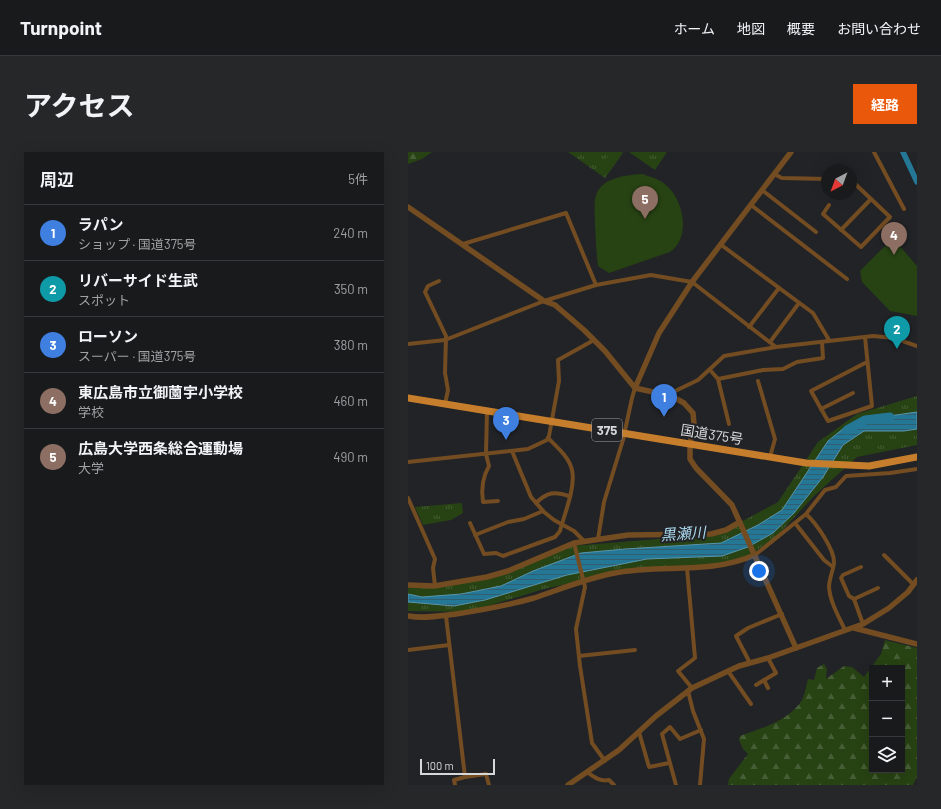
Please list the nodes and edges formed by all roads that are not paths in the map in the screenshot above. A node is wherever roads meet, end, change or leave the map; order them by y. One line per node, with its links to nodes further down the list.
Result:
1 (791, 152): 3 (street)
2 (874, 152): 11 (street)
3 (774, 174): 4 (street); 6 (street)
4 (821, 179)
5 (857, 186): 7 (street)
6 (762, 190): 8 (street); 13 (street)
7 (871, 199): 12 (street); 12 (street)
8 (751, 204): 15 (street); 16 (street)
9 (829, 205): 12 (street)
10 (408, 207): 14 (street)
11 (904, 208)
12 (841, 230)
13 (816, 232)
14 (463, 244): 19 (street); 21 (street)
15 (720, 244): 18 (street); 20 (street)
16 (847, 279)
17 (439, 281): 25 (street)
18 (692, 282): 19 (street); 23 (street); 37 (street)
19 (596, 285): 21 (street)
20 (779, 288): 22 (street); 23 (street)
21 (544, 300): 25 (street); 26 (street)
22 (799, 303): 27 (street); 28 (street)
23 (749, 327): 28 (street)
24 (865, 337): 27 (street); 31 (street); 33 (street)
25 (445, 340): 30 (street); 41 (street)
26 (594, 340): 37 (street); 44 (street)
27 (830, 340): 29 (street)
28 (770, 342): 32 (street)
29 (822, 342): 32 (street); 35 (street)
30 (408, 344)
31 (917, 346)
32 (776, 347): 34 (street)
33 (867, 362): 42 (street); 42 (street)
34 (710, 370): 35 (street); 39 (street)
35 (718, 380): 45 (street)
36 (758, 381): 51 (street)
37 (635, 388): 39 (street); 46 (street)
38 (852, 393): 42 (street)
39 (667, 395): 48 (street)
40 (408, 398): 41 (highway, 国道375号 / 375)
41 (445, 404): 43 (highway, 国道375号 / 375)
42 (821, 409)
43 (487, 411): 44 (highway, 国道375号 / 375); 50 (street)
44 (552, 421): 46 (highway, 国道375号 / 375); 47 (street)
45 (729, 424)
46 (625, 433): 48 (highway, 国道375号 / 375); 68 (street)
47 (548, 438): 49 (street); 57 (street)
48 (690, 444): 51 (highway, 国道375号 / 375); 63 (street)
49 (512, 451): 50 (street); 60 (street)
50 (486, 454): 53 (street); 59 (street)
51 (770, 457): 54 (highway, 国道375号 / 375)
52 (917, 457): 54 (highway, 国道375号 / 375)
53 (408, 462)
54 (869, 466): 56 (street)
55 (917, 469): 56 (street)
56 (868, 475): 62 (street)
57 (569, 496): 60 (street); 65 (street)
58 (408, 498): 79 (street)
59 (498, 501)
60 (536, 503): 61 (street)
61 (543, 511): 65 (street); 67 (street)
62 (806, 514): 66 (street); 73 (street)
63 (740, 522): 68 (street); 71 (street)
64 (470, 523): 67 (street)
65 (562, 523): 67 (street); 69 (street)
66 (795, 523): 71 (street); 73 (street)
67 (475, 535)
68 (598, 539): 69 (street)
69 (584, 541): 70 (street)
70 (575, 545): 76 (street); 79 (street)
71 (755, 555): 75 (street); 82 (street)
72 (884, 555): 77 (street)
73 (833, 567): 87 (street)
74 (861, 567): 81 (street)
75 (687, 568): 76 (street); 100 (street)
76 (583, 580): 84 (street); 93 (street)
77 (915, 582): 85 (street)
78 (408, 585): 79 (street)
79 (435, 586)
80 (878, 588): 81 (street)
81 (854, 599): 85 (street)
82 (782, 614): 90 (street); 95 (street)
83 (408, 616): 84 (street)
84 (446, 616): 89 (street)
85 (862, 624): 86 (street)
86 (854, 628): 87 (street); 88 (street)
87 (845, 630): 90 (street)
88 (917, 644)
89 (449, 645): 91 (street); 107 (street)
90 (796, 648): 94 (street)
91 (408, 650)
92 (635, 650): 93 (street)
93 (579, 656): 104 (street)
94 (768, 658): 95 (street); 97 (street)
95 (750, 663): 96 (street)
96 (728, 671): 100 (street); 101 (street)
97 (764, 680): 98 (street); 99 (street)
98 (756, 685)
99 (768, 688)
100 (690, 689): 102 (street); 103 (street)
101 (751, 704)
102 (701, 730): 105 (street); 113 (street)
103 (639, 732): 104 (street); 105 (street)
104 (605, 761): 106 (street)
105 (669, 763): 112 (street)
106 (587, 772): 110 (street); 111 (street)
107 (465, 776): 108 (street); 109 (street)
108 (455, 785)
109 (489, 785)
110 (568, 785)
111 (614, 785)
112 (676, 785)
113 (700, 785)

